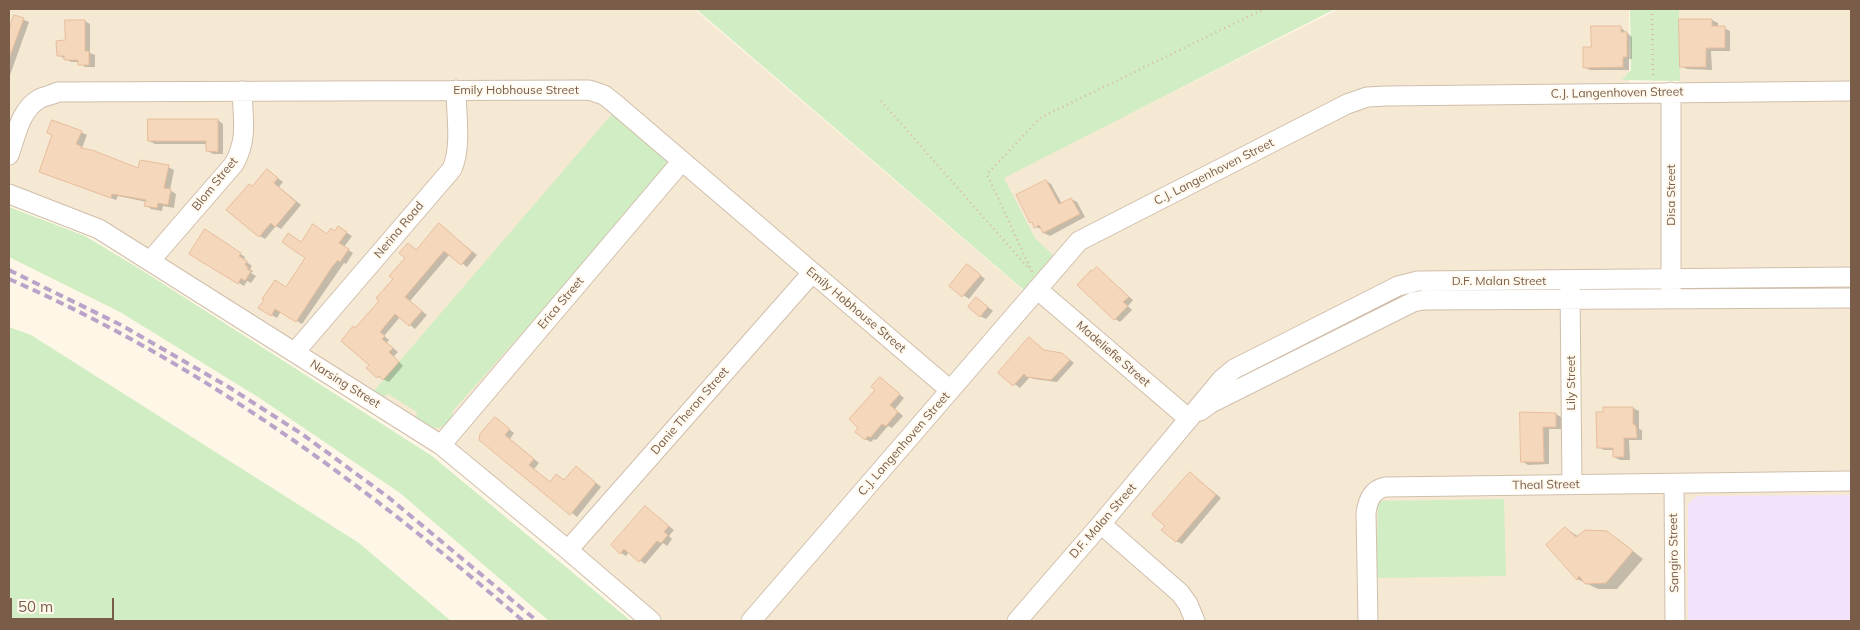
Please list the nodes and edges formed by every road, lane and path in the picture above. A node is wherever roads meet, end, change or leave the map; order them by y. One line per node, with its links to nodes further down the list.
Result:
1 (1264, 9): 7 (path)
2 (1652, 9): 6 (path)
3 (456, 90): 4 (street, Emily Hobhouse Street); 9 (street, Emily Hobhouse Street); 22 (street, Nerina Road)
4 (242, 91): 8 (street, Emily Hobhouse Street); 11 (street, Blom Street)
5 (1851, 91): 6 (street, C.J. Langenhoven Street)
6 (1662, 92): 14 (street, Disa Street); 17 (street, C.J. Langenhoven Street)
7 (880, 101)
8 (9, 155)
9 (682, 161): 12 (street, Emily Hobhouse Street); 25 (street, Erica Street)
10 (9, 194): 11 (street, Narsing Street)
11 (150, 261): 22 (street, Narsing Street)
12 (812, 272): 23 (street, Emily Hobhouse Street); 30 (street, Danie Theron Street)
13 (1851, 277): 14 (street, D.F. Malan Street)
14 (1671, 278): 15 (street, D.F. Malan Street); 18 (street, Disa Street)
15 (1570, 280): 16 (street, D.F. Malan Street); 20 (street, Lily Street)
16 (1404, 284): 21 (street); 24 (street, D.F. Malan Street)
17 (1037, 289): 23 (street, C.J. Langenhoven Street); 24 (street, Madeliefie Street)
18 (1671, 298): 19 (street, D.F. Malan Street); 20 (street, D.F. Malan Street)
19 (1851, 298)
20 (1570, 300): 21 (street, D.F. Malan Street); 28 (street, Lily Street)
21 (1412, 302): 24 (street, D.F. Malan Street)
22 (295, 352): 25 (street, Narsing Street)
23 (950, 390): 32 (street, C.J. Langenhoven Street)
24 (1189, 419): 29 (street, D.F. Malan Street)
25 (441, 445): 30 (street, Narsing Street)
26 (1851, 481): 27 (street, Theal Street)
27 (1674, 484): 28 (street, Theal Street); 36 (street, Sangiro Street)
28 (1572, 485): 35 (street, Theal Street)
29 (1101, 524): 33 (street, D.F. Malan Street); 34 (street)
30 (568, 550): 31 (street, Narsing Street)
31 (651, 621)
32 (750, 621)
33 (1017, 621)
34 (1195, 621)
35 (1368, 621)
36 (1675, 621)

